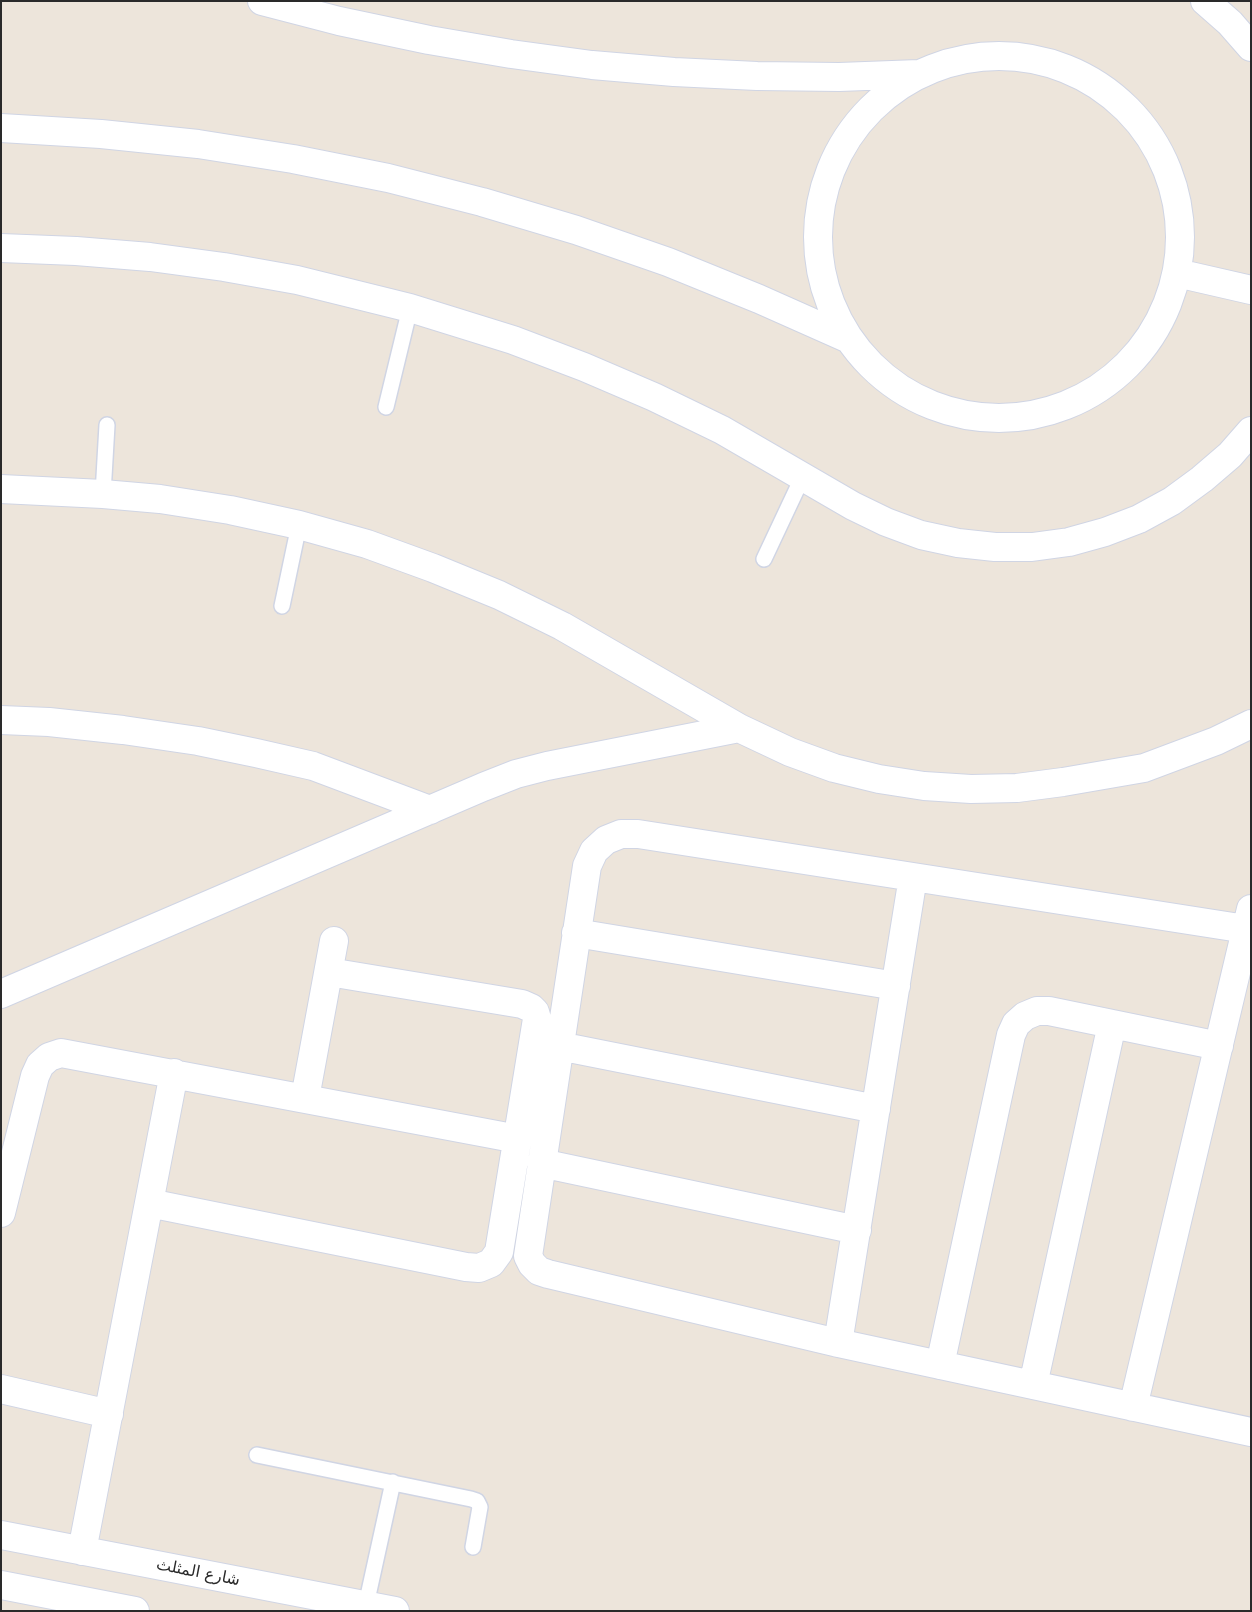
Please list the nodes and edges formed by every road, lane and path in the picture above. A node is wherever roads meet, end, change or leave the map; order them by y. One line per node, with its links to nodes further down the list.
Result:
1 (262, 1): 4 (street)
2 (1205, 1): 3 (street)
3 (1251, 47)
4 (921, 74): 7 (street); 10 (street)
5 (1, 128): 10 (street)
6 (1, 248): 9 (street)
7 (1177, 273): 8 (street); 10 (street)
8 (1251, 290)
9 (410, 308): 11 (lane); 14 (street)
10 (849, 339)
11 (386, 407)
12 (107, 425): 16 (lane)
13 (1251, 431): 14 (street)
14 (804, 476): 18 (lane)
15 (1, 489): 16 (street)
16 (103, 494): 17 (street)
17 (299, 525): 19 (lane); 22 (street)
18 (764, 559)
19 (282, 606)
20 (1, 720): 23 (street)
21 (1251, 724): 22 (street)
22 (739, 728): 23 (street)
23 (430, 810): 30 (street)
24 (913, 876): 25 (street); 26 (street); 29 (street)
25 (1248, 919): 33 (street)
26 (576, 933): 29 (street); 32 (street)
27 (334, 941): 28 (street)
28 (329, 972): 35 (street); 37 (street)
29 (896, 986): 36 (street)
30 (1, 994)
31 (1112, 1024): 33 (street); 43 (street); 44 (street)
32 (559, 1046): 36 (street); 38 (street)
33 (1218, 1046): 46 (street)
34 (174, 1073): 35 (street); 39 (street); 40 (street)
35 (305, 1098): 37 (street)
36 (876, 1109): 41 (street)
37 (518, 1139): 39 (street)
38 (541, 1163): 41 (street); 42 (street)
39 (149, 1202): 47 (street)
40 (1, 1213)
41 (857, 1230): 42 (street)
42 (838, 1343): 43 (street)
43 (940, 1365): 44 (street)
44 (1033, 1385): 46 (street)
45 (1, 1389): 47 (street)
46 (1133, 1407): 48 (street)
47 (108, 1414): 53 (street)
48 (1251, 1432)
49 (257, 1455): 50 (lane)
50 (393, 1482): 52 (lane); 55 (lane)
51 (1, 1535): 53 (street, شارع المثلث)
52 (472, 1546)
53 (82, 1551): 55 (street, شارع المثلث)
54 (1, 1585): 56 (street)
55 (366, 1605): 57 (street, شارع المثلث)
56 (135, 1611)
57 (395, 1611)

